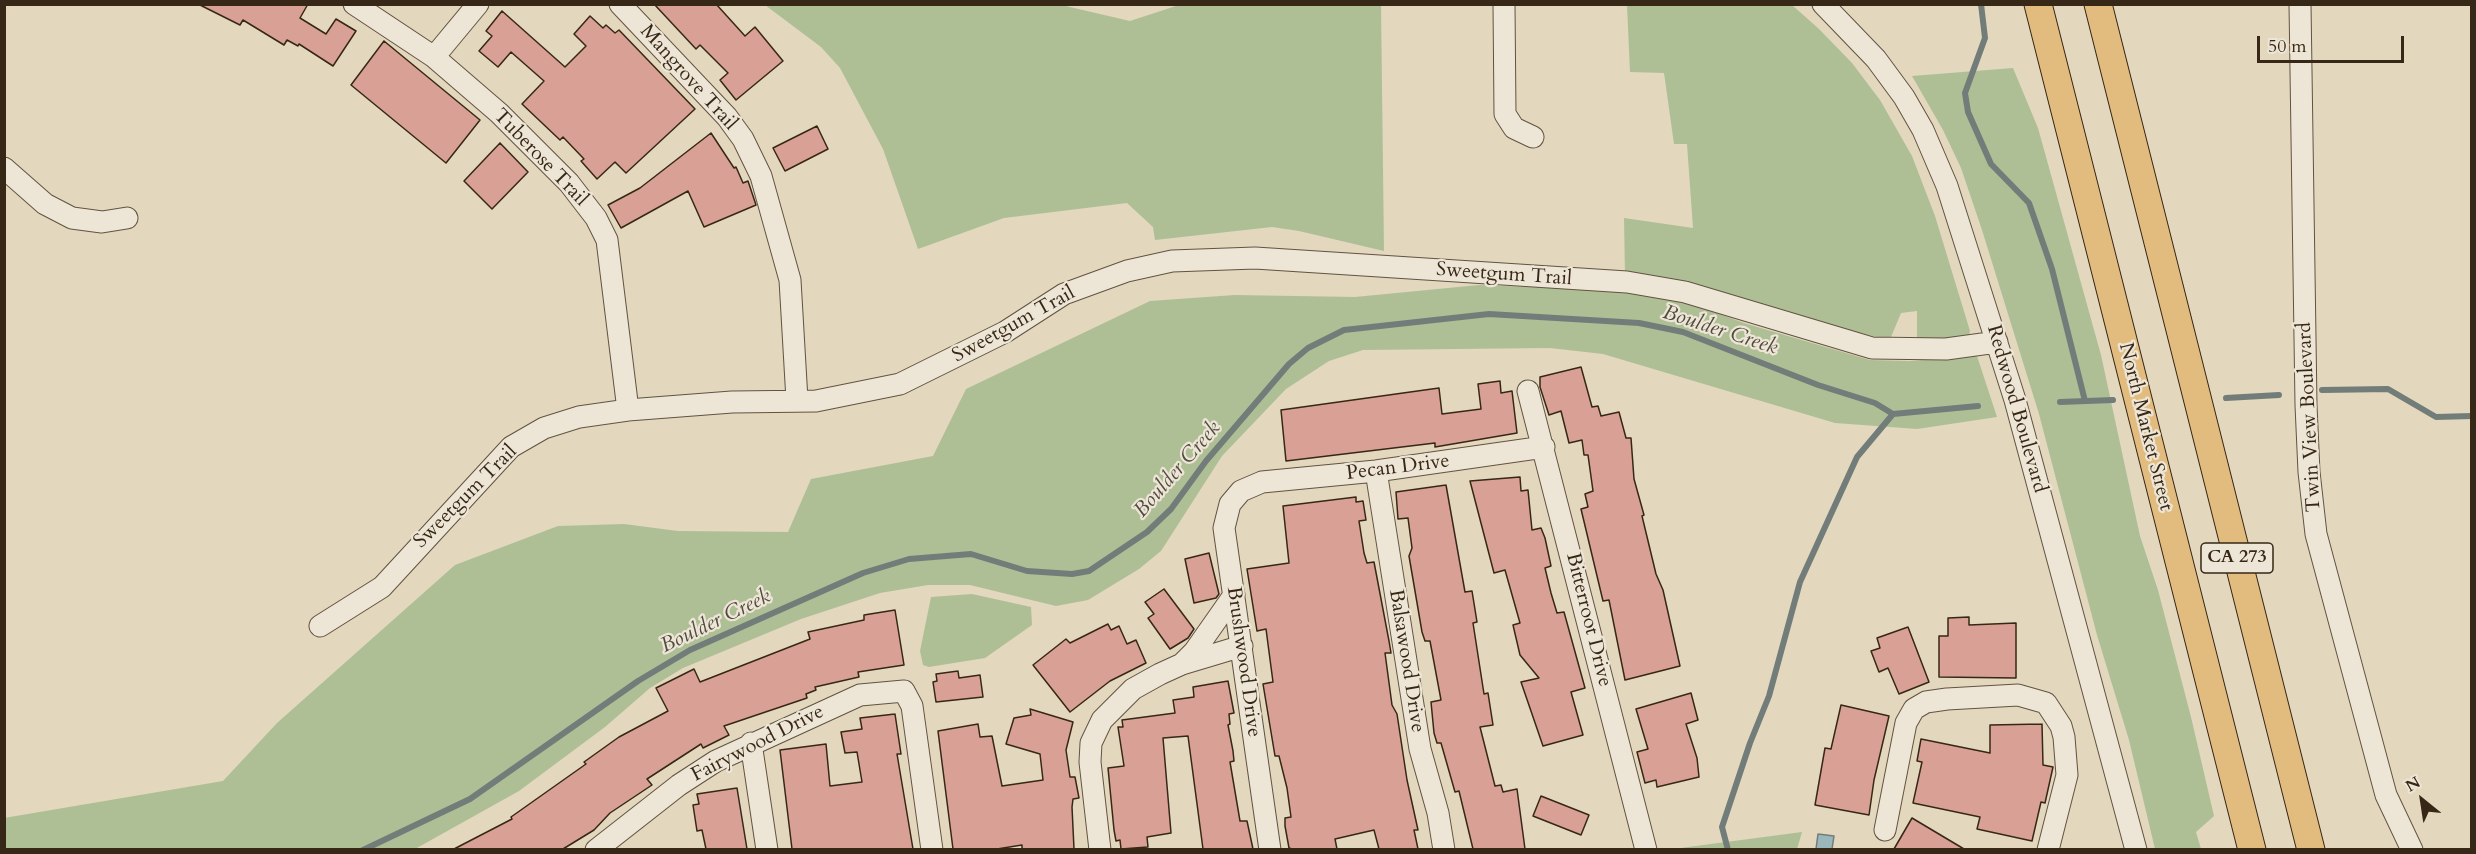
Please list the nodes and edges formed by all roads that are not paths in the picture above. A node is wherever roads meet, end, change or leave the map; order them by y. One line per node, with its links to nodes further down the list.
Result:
1 (354, 4): 9 (street, Tuberose Trail)
2 (478, 4): 9 (street)
3 (620, 4): 15 (street, Mangrove Trail)
4 (1504, 4): 10 (street)
5 (1823, 4): 13 (street, Redwood Boulevard)
6 (2038, 4): 35 (main road, North Market Street / CA 273)
7 (2098, 4): 36 (main road, CA 273)
8 (2300, 4): 37 (street, Twin View Boulevard)
9 (434, 57): 16 (street, Tuberose Trail)
10 (1533, 137)
11 (4, 168): 12 (street)
12 (127, 218)
13 (1997, 342): 15 (street, Sweetgum Trail); 34 (street, Redwood Boulevard)
14 (1528, 391): 17 (street, Bitterroot Drive)
15 (797, 400): 16 (street, Sweetgum Trail)
16 (628, 410): 21 (street, Sweetgum Trail)
17 (1544, 447): 18 (street, Pecan Drive); 32 (street, Bitterroot Drive)
18 (1376, 471): 19 (street, Pecan Drive); 31 (street, Balsawood Drive)
19 (1251, 485): 20 (street, Brushwood Drive)
20 (1234, 595): 22 (street, Brushwood Drive); 23 (street)
21 (320, 626)
22 (1242, 646): 23 (street); 30 (street, Brushwood Drive)
23 (1182, 664): 29 (street)
24 (751, 744): 26 (street, Fairywood Drive); 27 (street); 28 (street, Fairywood Drive)
25 (1885, 830): 33 (street)
26 (600, 848)
27 (767, 849)
28 (932, 849)
29 (1100, 849)
30 (1270, 849)
31 (1444, 849)
32 (1646, 849)
33 (2048, 849)
34 (2136, 849)
35 (2252, 849)
36 (2311, 849)
37 (2412, 849)

